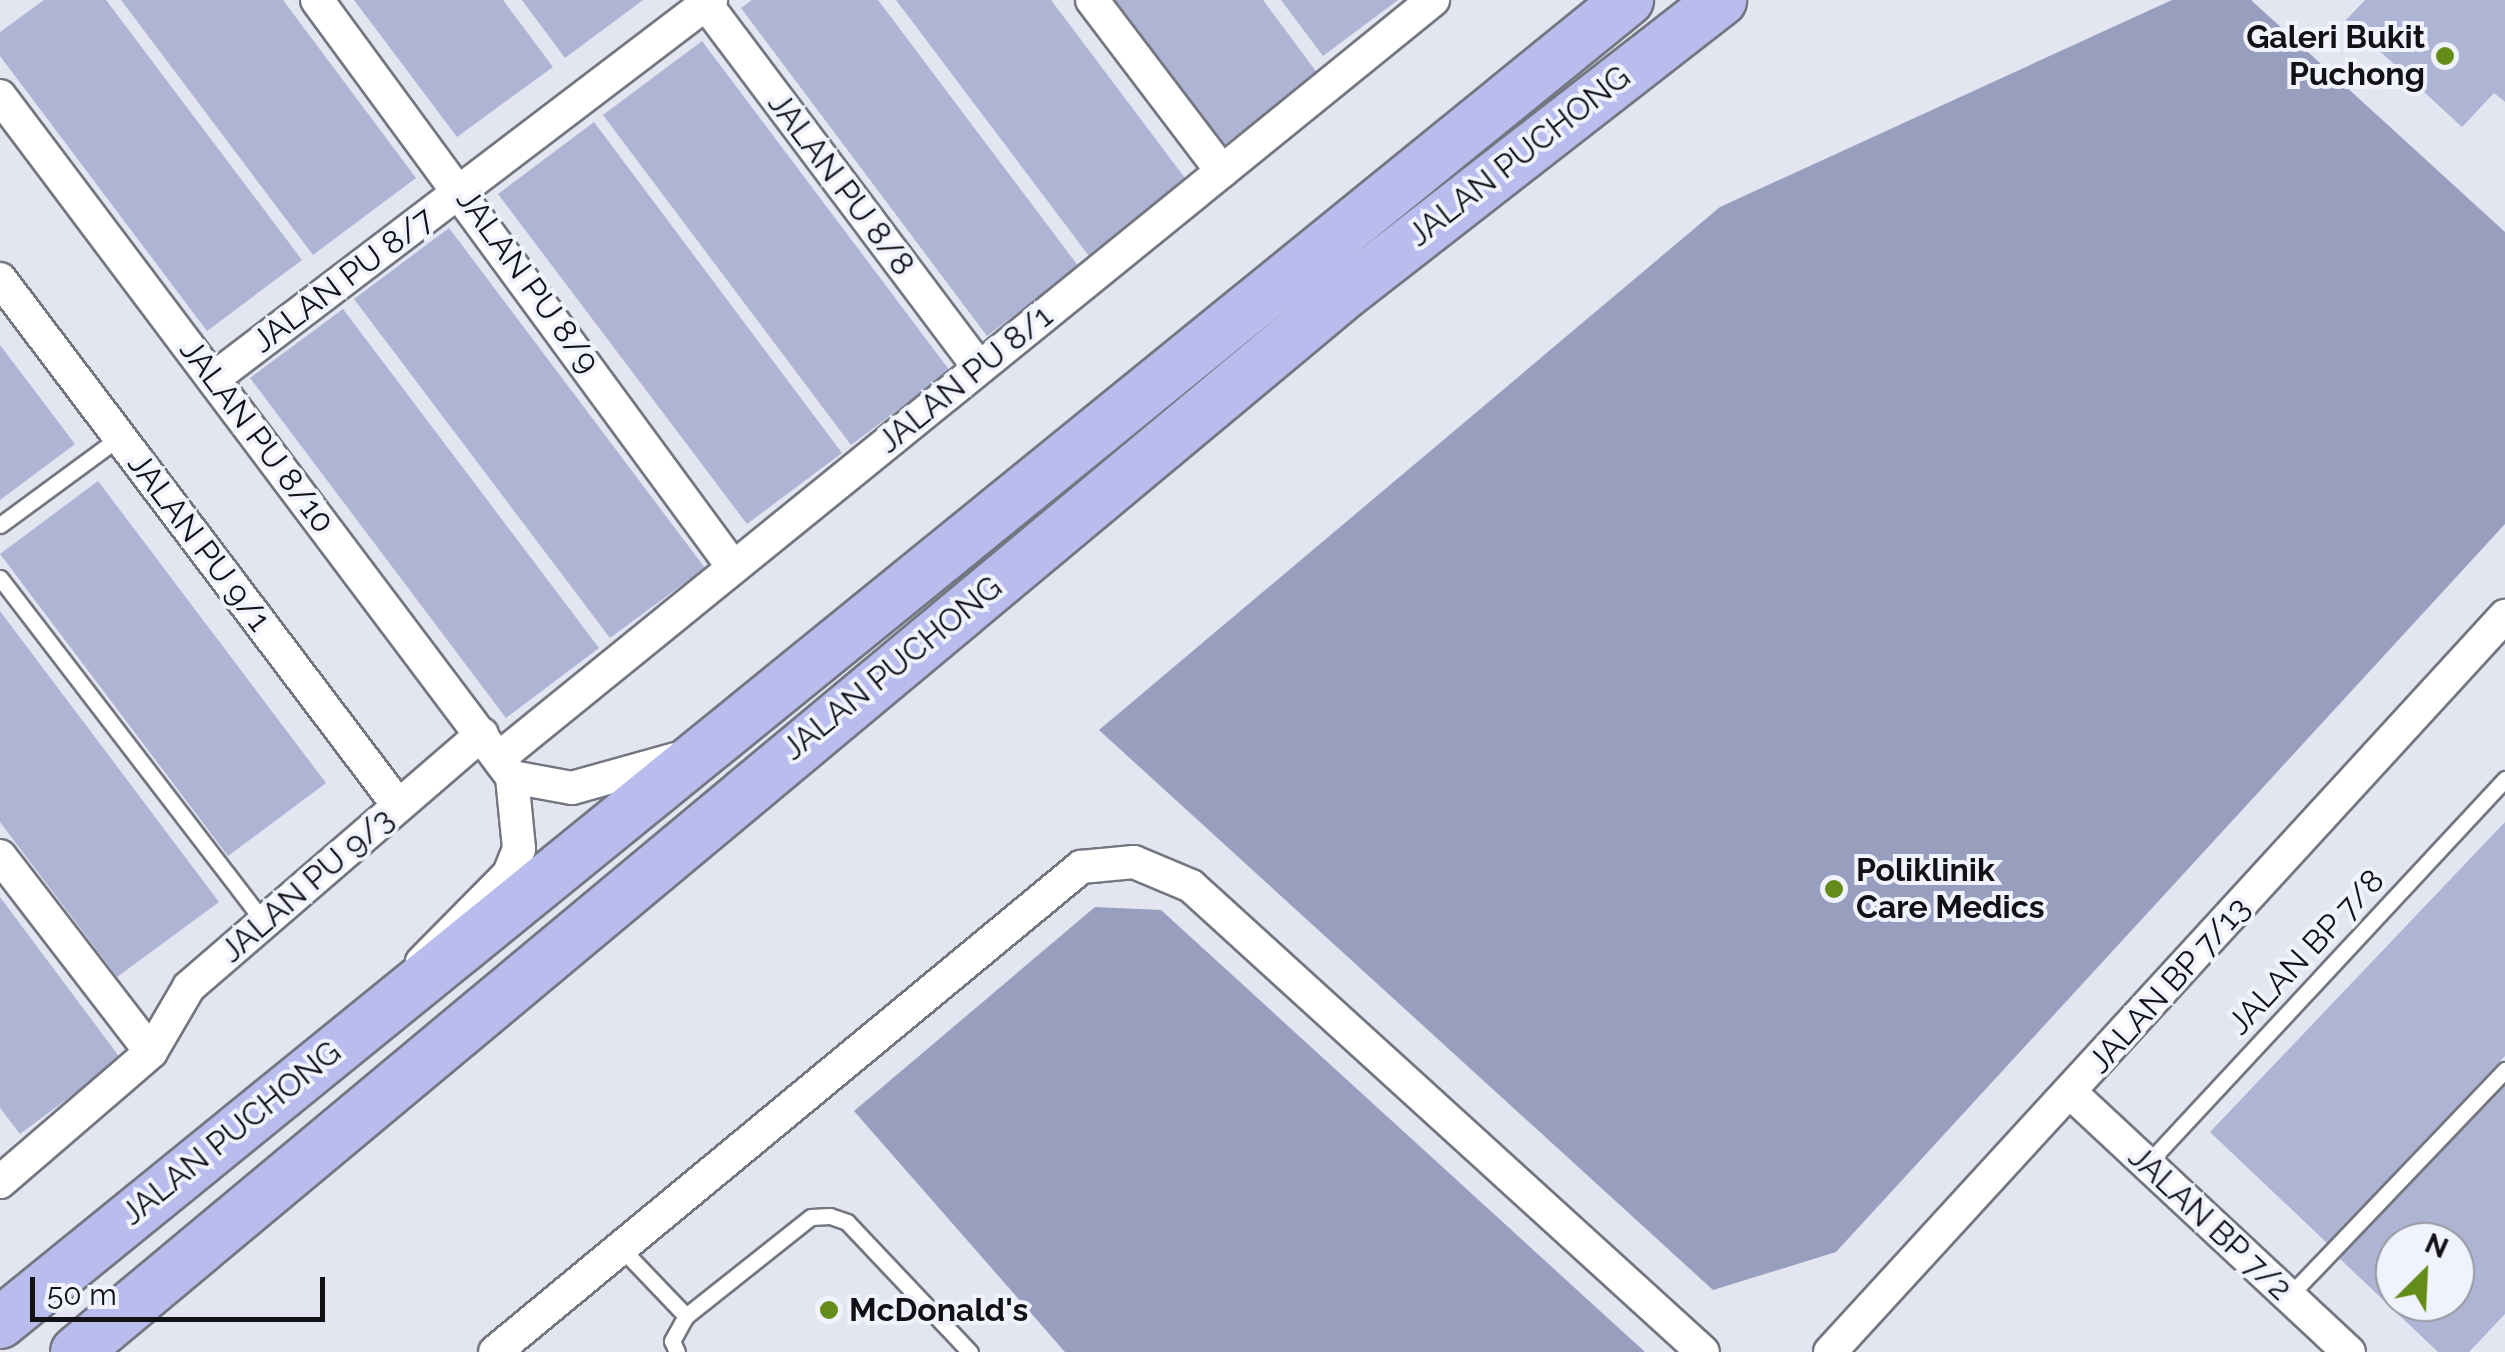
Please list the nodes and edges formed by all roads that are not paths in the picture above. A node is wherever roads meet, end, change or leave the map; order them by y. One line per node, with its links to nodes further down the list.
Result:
1 (317, 0): 9 (street, JALAN PU 8/9)
2 (1092, 0): 8 (street)
3 (1432, 0): 8 (street, JALAN PU 8/1)
4 (1628, 0): 18 (main road, JALAN PUCHONG)
5 (1720, 0): 34 (main road, JALAN PUCHONG)
6 (707, 1): 9 (street, JALAN PU 8/7); 11 (street, JALAN PU 8/8)
7 (0, 96): 12 (street, JALAN PU 8/10)
8 (1222, 171): 11 (street, JALAN PU 8/1)
9 (462, 189): 12 (street, JALAN PU 8/7); 15 (street, JALAN PU 8/9)
10 (0, 279): 13 (street, JALAN PU 9/1)
11 (979, 368): 15 (street, JALAN PU 8/1)
12 (213, 378): 19 (street, JALAN PU 8/10)
13 (120, 436): 14 (lane); 21 (street, JALAN PU 9/1)
14 (0, 525)
15 (732, 567): 19 (street, JALAN PU 8/1)
16 (0, 578): 23 (lane)
17 (2505, 616): 27 (street, JALAN BP 7/13)
18 (699, 753): 19 (street); 24 (main road, JALAN PUCHONG)
19 (497, 756): 21 (street, JALAN PU 9/3); 24 (street)
20 (2505, 779): 28 (lane, JALAN BP 7/8)
21 (398, 805): 23 (street, JALAN PU 9/3)
22 (0, 856): 25 (street)
23 (264, 922): 25 (street, JALAN PU 9/3)
24 (395, 998): 33 (main road, JALAN PUCHONG)
25 (151, 1052): 29 (street, JALAN PU 9/3)
26 (2505, 1070): 31 (lane)
27 (2071, 1093): 28 (street, JALAN BP 7/2); 39 (street, JALAN BP 7/13)
28 (2147, 1164): 31 (street, JALAN BP 7/2)
29 (0, 1182)
30 (622, 1250): 32 (lane); 35 (street); 38 (street)
31 (2289, 1296): 40 (street, JALAN BP 7/2)
32 (686, 1316): 36 (lane); 37 (lane)
33 (0, 1323)
34 (76, 1352)
35 (495, 1352)
36 (677, 1352)
37 (970, 1352)
38 (1703, 1352)
39 (1830, 1352)
40 (2349, 1352)

